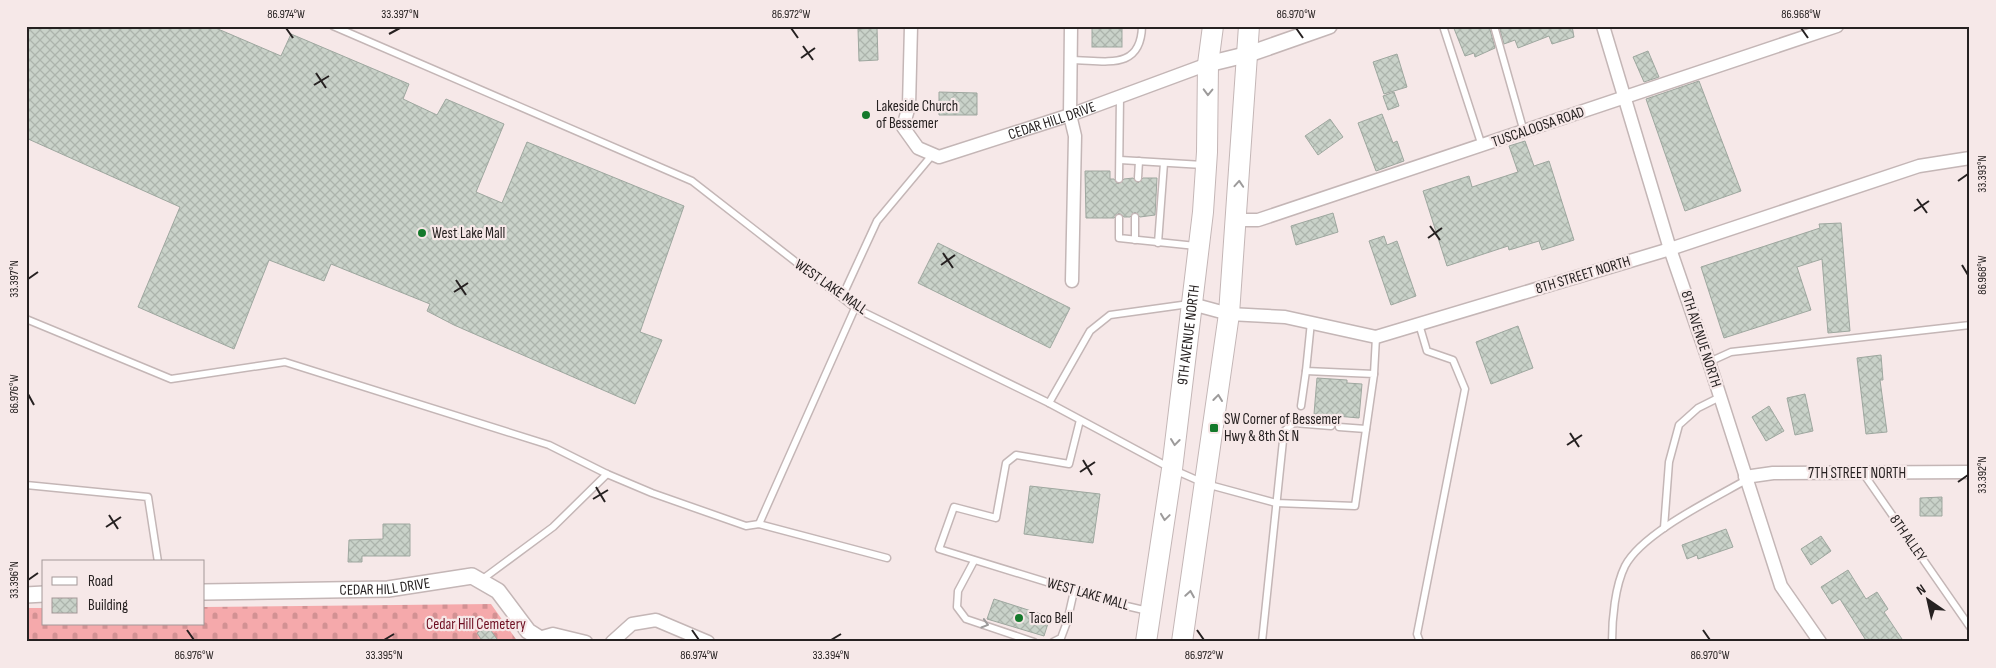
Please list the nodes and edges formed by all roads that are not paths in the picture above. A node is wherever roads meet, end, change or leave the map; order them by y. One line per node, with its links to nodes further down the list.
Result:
1 (333, 26): 36 (lane, WEST LAKE MALL)
2 (911, 26): 20 (street)
3 (1071, 26): 13 (street)
4 (1142, 26): 13 (lane)
5 (1214, 26): 14 (main road, 9TH AVENUE NORTH)
6 (1249, 26): 12 (main road)
7 (1329, 26): 12 (street)
8 (1442, 26): 19 (lane)
9 (1494, 26): 18 (lane)
10 (1603, 26): 16 (street, 8TH AVENUE NORTH)
11 (1837, 26): 16 (street, TUSCALOOSA ROAD)
12 (1249, 54): 14 (street); 30 (main road, one-way to 12)
13 (1070, 60): 17 (street)
14 (1208, 64): 15 (street, CEDAR HILL DRIVE); 25 (main road, 9TH AVENUE NORTH, one-way to 25)
15 (1120, 96): 17 (street, CEDAR HILL DRIVE); 22 (lane)
16 (1624, 98): 18 (street, TUSCALOOSA ROAD); 34 (street, 8TH AVENUE NORTH)
17 (1070, 114): 20 (street, CEDAR HILL DRIVE); 35 (street)
18 (1524, 132): 19 (street, TUSCALOOSA ROAD)
19 (1482, 146): 30 (street, TUSCALOOSA ROAD)
20 (933, 154): 36 (lane)
21 (1970, 158): 34 (street, 8TH STREET NORTH)
22 (1120, 160): 23 (lane); 27 (lane)
23 (1139, 161): 24 (lane); 26 (lane)
24 (1164, 163): 25 (lane); 32 (lane)
25 (1206, 166): 33 (main road, 9TH AVENUE NORTH)
26 (1138, 178)
27 (1119, 179)
28 (1135, 217): 31 (lane)
29 (1119, 218): 31 (lane)
30 (1236, 220): 39 (main road)
31 (1135, 240): 32 (lane)
32 (1158, 242): 33 (lane)
33 (1198, 246): 37 (main road, 9TH AVENUE NORTH)
34 (1670, 249): 42 (street, 8TH STREET NORTH); 45 (street, 8TH AVENUE NORTH)
35 (1072, 281)
36 (842, 297): 38 (lane, WEST LAKE MALL)
37 (1192, 304): 39 (street, 8TH STREET NORTH); 49 (lane); 55 (main road, 9TH AVENUE NORTH, one-way to 55)
38 (855, 308): 49 (lane, WEST LAKE MALL); 63 (lane)
39 (1229, 314): 41 (street, 8TH STREET NORTH); 60 (main road, one-way to 39)
40 (26, 319): 58 (lane)
41 (1311, 322): 44 (street, 8TH STREET NORTH); 46 (lane)
42 (1419, 324): 44 (street, 8TH STREET NORTH); 84 (lane)
43 (1970, 325): 45 (lane)
44 (1376, 337): 47 (lane)
45 (1710, 362): 48 (street, 8TH AVENUE NORTH)
46 (1306, 371): 47 (lane); 50 (lane)
47 (1374, 374): 54 (lane)
48 (1720, 397): 59 (street, 8TH AVENUE NORTH); 64 (lane)
49 (1049, 403): 51 (lane, WEST LAKE MALL)
50 (1301, 406)
51 (1080, 420): 55 (lane, WEST LAKE MALL); 67 (lane, WEST LAKE MALL)
52 (1331, 426): 62 (lane)
53 (1339, 427): 54 (lane)
54 (1366, 429): 62 (lane, WEST LAKE MALL)
55 (1172, 469): 60 (lane, WEST LAKE MALL); 73 (main road, 9TH AVENUE NORTH, one-way to 73)
56 (1970, 472): 57 (street, 7TH STREET NORTH)
57 (1862, 473): 59 (street, 7TH STREET NORTH); 74 (lane, 8TH ALLEY)
58 (607, 474): 63 (lane); 68 (lane)
59 (1746, 479): 64 (lane); 86 (street, 8TH AVENUE NORTH)
60 (1206, 484): 62 (lane, WEST LAKE MALL); 82 (main road, one-way to 60)
61 (26, 485): 66 (lane)
62 (1276, 503): 83 (lane)
63 (759, 524): 65 (lane)
64 (1664, 528): 85 (lane)
65 (887, 558)
66 (158, 560)
67 (974, 561): 69 (lane, WEST LAKE MALL); 79 (lane, one-way to 79)
68 (480, 581): 70 (street, CEDAR HILL DRIVE); 75 (street, CEDAR HILL DRIVE)
69 (1074, 591): 73 (lane, WEST LAKE MALL); 80 (lane)
70 (205, 592)
71 (42, 594): 72 (street)
72 (26, 595)
73 (1151, 611): 81 (main road, 9TH AVENUE NORTH)
74 (1970, 627)
75 (540, 640): 76 (street)
76 (586, 642)
77 (612, 642): 78 (street)
78 (708, 642)
79 (1034, 642)
80 (1053, 642)
81 (1146, 642)
82 (1182, 642)
83 (1262, 642)
84 (1420, 642)
85 (1612, 642)
86 (1820, 642)

